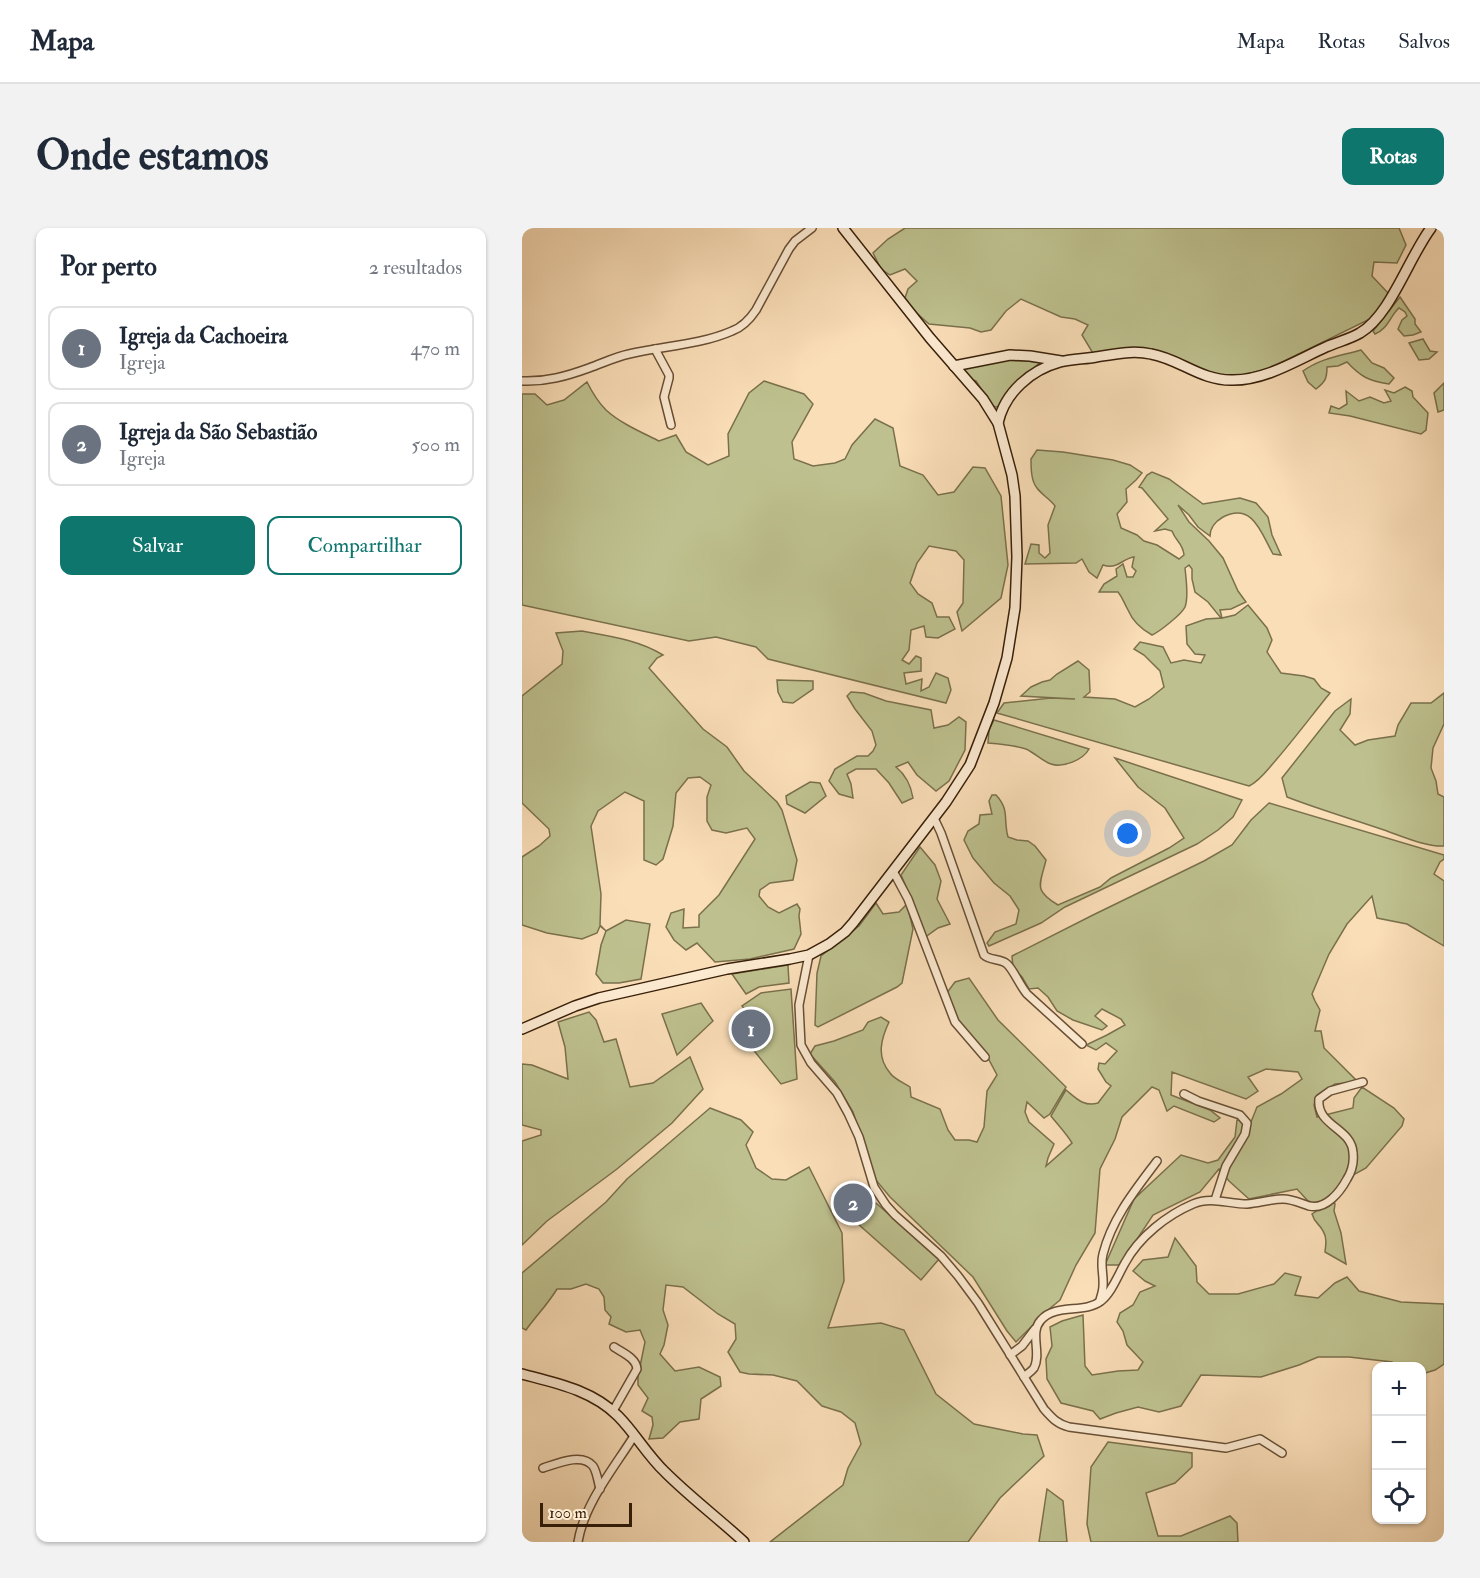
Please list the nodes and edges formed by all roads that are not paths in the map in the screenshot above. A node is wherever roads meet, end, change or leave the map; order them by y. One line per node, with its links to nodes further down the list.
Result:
1 (812, 228): 4 (street)
2 (843, 228): 6 (main road)
3 (1431, 228): 5 (main road)
4 (655, 349): 7 (street); 9 (street)
5 (1064, 361): 6 (main road); 8 (main road)
6 (954, 366): 8 (main road)
7 (522, 381)
8 (998, 423): 10 (main road)
9 (670, 425)
10 (934, 818): 11 (main road); 14 (street)
11 (893, 871): 12 (main road); 15 (street)
12 (809, 955): 13 (main road); 23 (street)
13 (522, 1029)
14 (1082, 1044)
15 (985, 1057)
16 (1363, 1082): 19 (street)
17 (1184, 1094): 19 (street)
18 (1157, 1161): 20 (street)
19 (1215, 1200): 20 (street)
20 (1099, 1302): 21 (street)
21 (1037, 1327): 23 (street); 25 (street)
22 (614, 1347): 26 (street)
23 (1010, 1355): 25 (street)
24 (522, 1374): 26 (main road)
25 (1024, 1377): 28 (street)
26 (613, 1412): 27 (main road)
27 (634, 1436): 30 (street); 32 (main road)
28 (1282, 1453)
29 (543, 1468): 30 (street)
30 (600, 1489): 31 (street)
31 (578, 1542)
32 (744, 1542)

